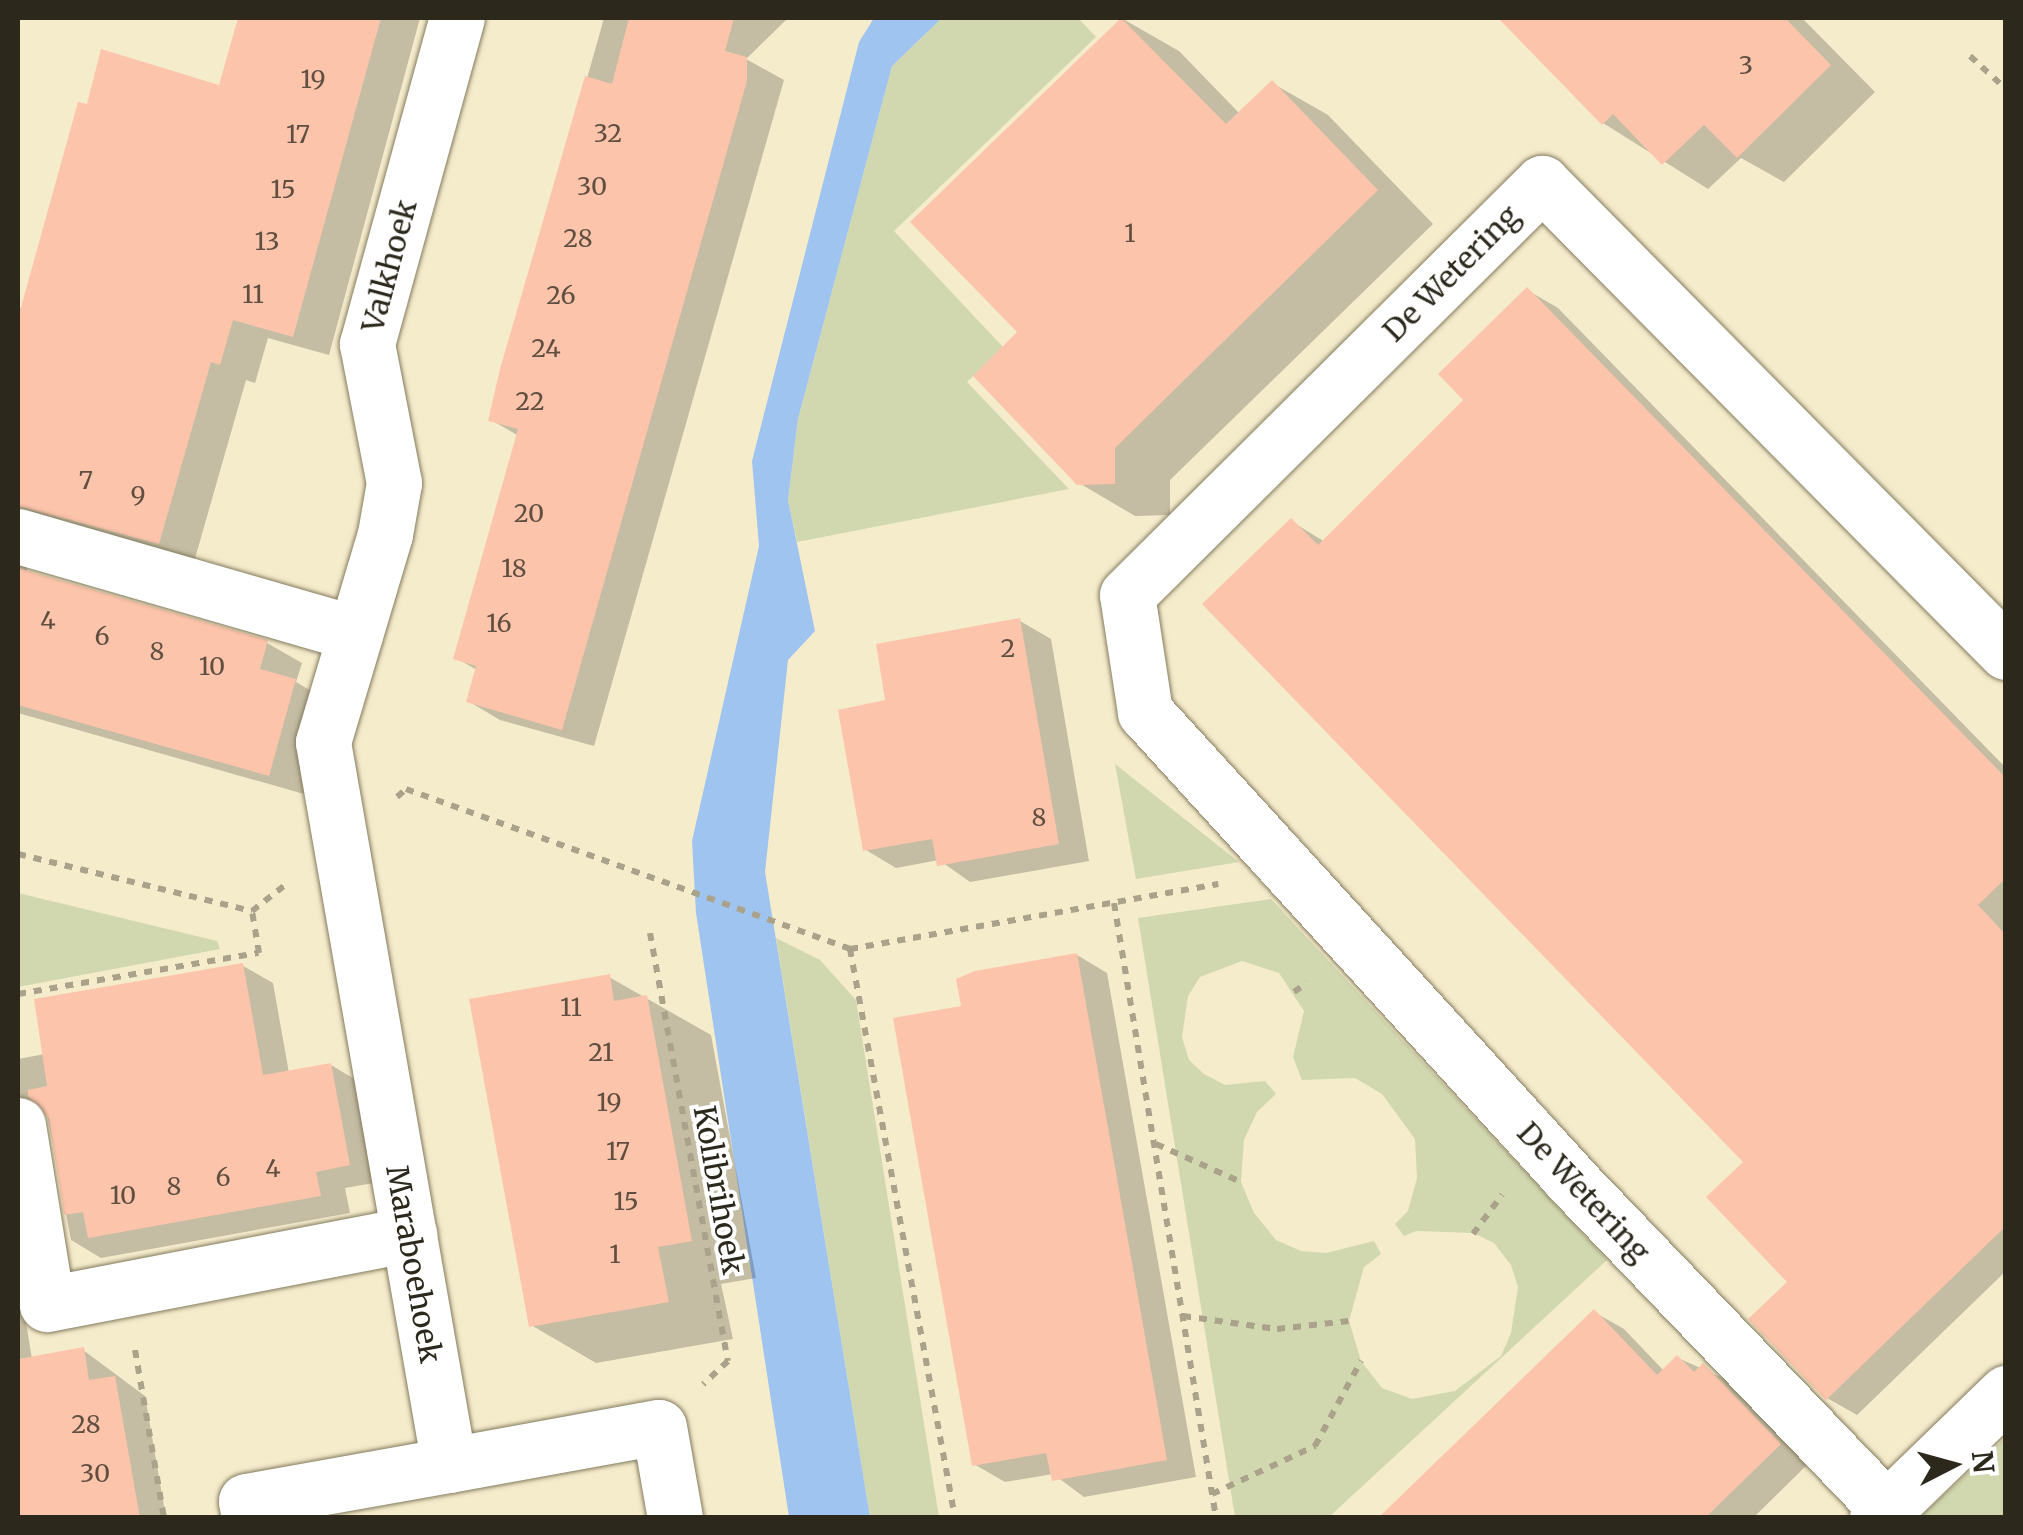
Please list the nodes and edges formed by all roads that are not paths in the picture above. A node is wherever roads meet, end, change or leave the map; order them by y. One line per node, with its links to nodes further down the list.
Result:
1 (457, 18): 3 (street, Valkhoek)
2 (18, 536): 3 (street)
3 (355, 633): 5 (street, Valkhoek)
4 (2006, 652): 10 (street, De Wetering)
5 (338, 843): 7 (street, Maraboehoek)
6 (18, 1125): 7 (street)
7 (409, 1234): 9 (street, Maraboehoek)
8 (2006, 1393): 10 (street)
9 (449, 1465): 11 (street); 12 (street)
10 (1882, 1513)
11 (249, 1518)
12 (675, 1518)

